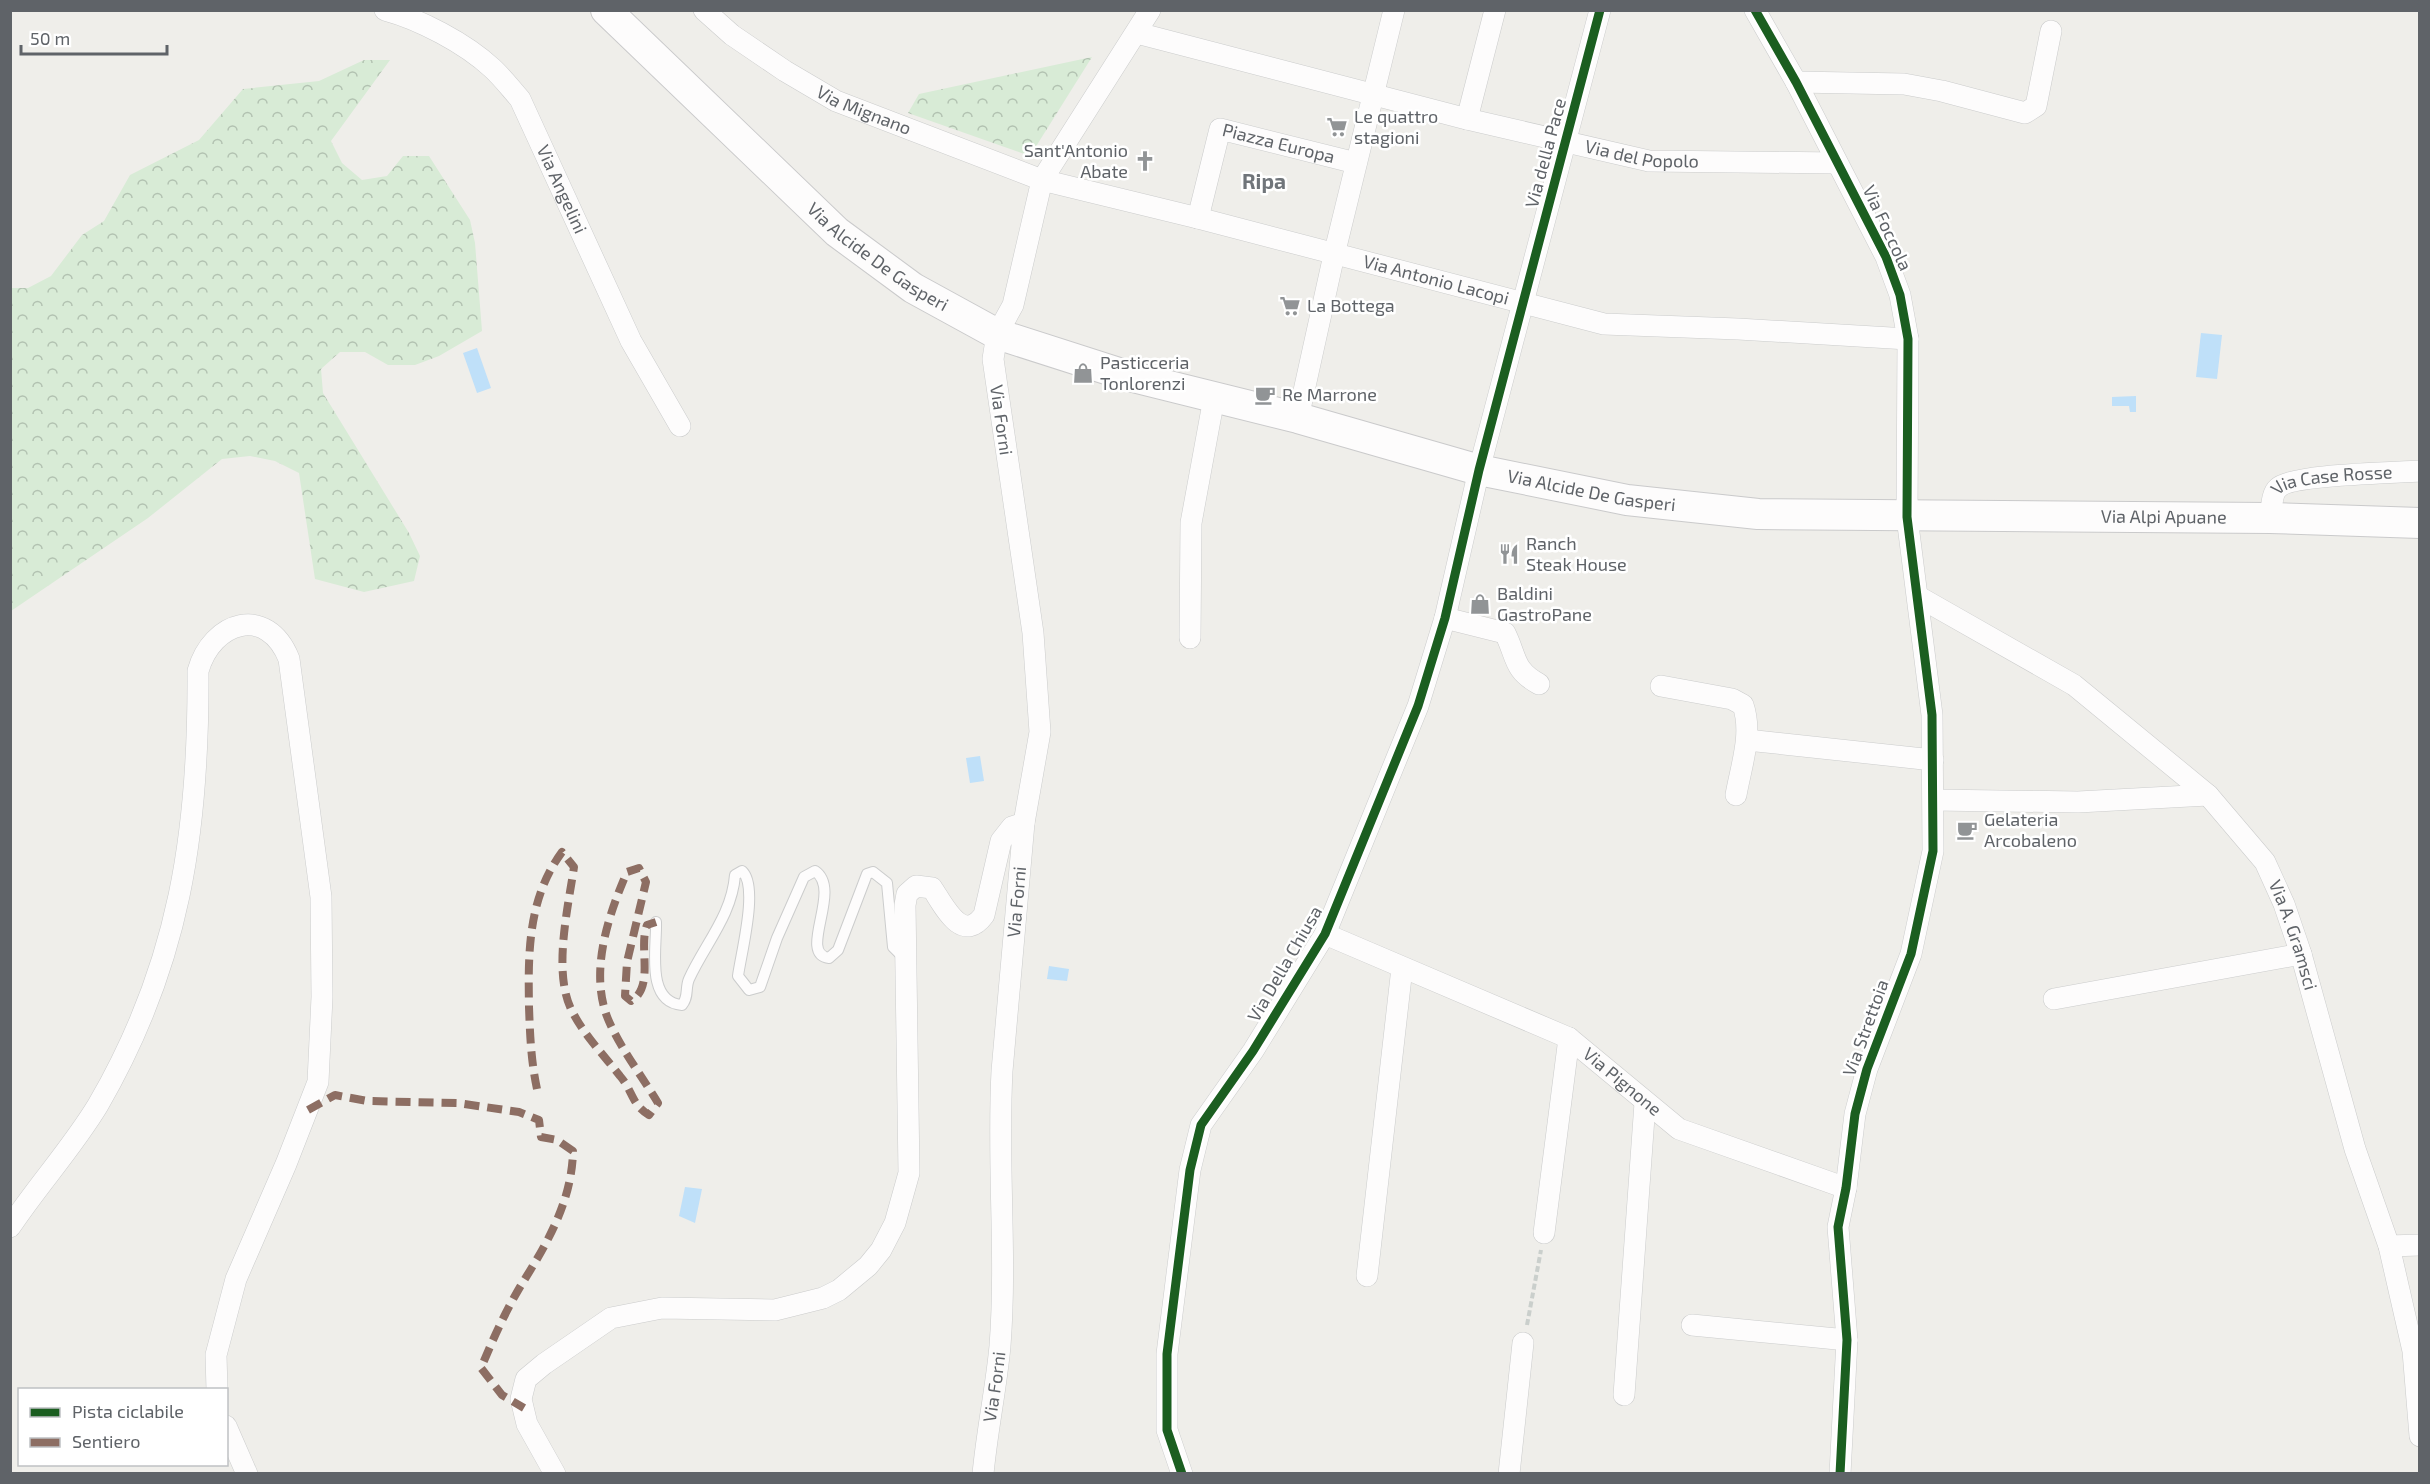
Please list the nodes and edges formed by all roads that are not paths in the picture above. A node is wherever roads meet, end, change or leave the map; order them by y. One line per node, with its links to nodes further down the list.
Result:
1 (385, 10): 25 (street, Via Angelini)
2 (606, 10): 21 (main road, Via Alcide De Gasperi)
3 (704, 10): 17 (street, Via Mignano)
4 (1150, 10): 10 (street)
5 (1394, 10): 12 (street)
6 (1495, 10): 13 (street)
7 (1600, 10): 14 (street, Via della Pace)
8 (1755, 10): 11 (street, Via Foccola)
9 (2051, 31): 11 (street)
10 (1137, 33): 12 (street, Via del Popolo); 17 (street)
11 (1796, 82): 16 (street, Via Foccola)
12 (1373, 94): 13 (street, Via del Popolo); 15 (street)
13 (1467, 118): 14 (street, Via del Popolo)
14 (1566, 142): 16 (street, Via del Popolo); 20 (street, Via della Pace)
15 (1356, 163): 18 (street, Piazza Europa); 19 (street)
16 (1838, 163): 22 (street, Via Foccola)
17 (1042, 180): 18 (street, Via Antonio Lacopi); 21 (street)
18 (1198, 218): 19 (street, Via Antonio Lacopi)
19 (1334, 255): 20 (street, Via Antonio Lacopi); 24 (street)
20 (1523, 303): 22 (street, Via Antonio Lacopi); 26 (street, Via della Pace)
21 (997, 334): 23 (main road, Via Alcide De Gasperi); 41 (street, Via Forni)
22 (1908, 339): 28 (street, Via Foccola)
23 (1214, 398): 24 (main road, Via Alcide De Gasperi); 33 (street)
24 (1298, 418): 26 (main road, Via Alcide De Gasperi)
25 (680, 426)
26 (1479, 470): 28 (main road, Via Alcide De Gasperi); 32 (street, Via Della Chiusa)
27 (2420, 471): 29 (street, Via Case Rosse)
28 (1907, 517): 29 (main road, Via Alpi Apuane); 31 (street, Via Foccola)
29 (2270, 519): 30 (main road, Via Alpi Apuane)
30 (2420, 523)
31 (1919, 597): 37 (street, Via Strettoia); 39 (street, Via A. Gramsci)
32 (1445, 618): 34 (street); 43 (street, Via Della Chiusa)
33 (1190, 638)
34 (1539, 684)
35 (1661, 686): 36 (street)
36 (1747, 740): 37 (street); 38 (street)
37 (1934, 760): 40 (street, Via Strettoia)
38 (1736, 795)
39 (2208, 795): 40 (street); 45 (street, Via A. Gramsci)
40 (1934, 800): 50 (street, Via Strettoia)
41 (1024, 823): 44 (street); 65 (street, Via Forni)
42 (656, 921): 44 (lane)
43 (1325, 934): 46 (street, Via Pignone); 66 (street, Via Della Chiusa)
44 (907, 954): 64 (street)
45 (2301, 954): 47 (street); 54 (street, Via A. Gramsci)
46 (1402, 968): 48 (street, Via Pignone); 55 (street)
47 (2054, 999)
48 (1569, 1038): 49 (street, Via Pignone); 52 (street)
49 (1645, 1103): 50 (street, Via Pignone); 60 (street)
50 (1846, 1188): 57 (street, Via Strettoia)
51 (10, 1227): 59 (street)
52 (1544, 1233)
53 (2420, 1245): 54 (street)
54 (2389, 1246): 62 (street, Via A. Gramsci)
55 (1367, 1276)
56 (1692, 1325): 57 (street)
57 (1847, 1340): 68 (street, Via Strettoia)
58 (1523, 1343): 67 (street)
59 (217, 1388)
60 (1624, 1395)
61 (228, 1430): 63 (street)
62 (2420, 1436)
63 (248, 1473)
64 (555, 1473)
65 (983, 1473)
66 (1182, 1473)
67 (1509, 1473)
68 (1840, 1473)

